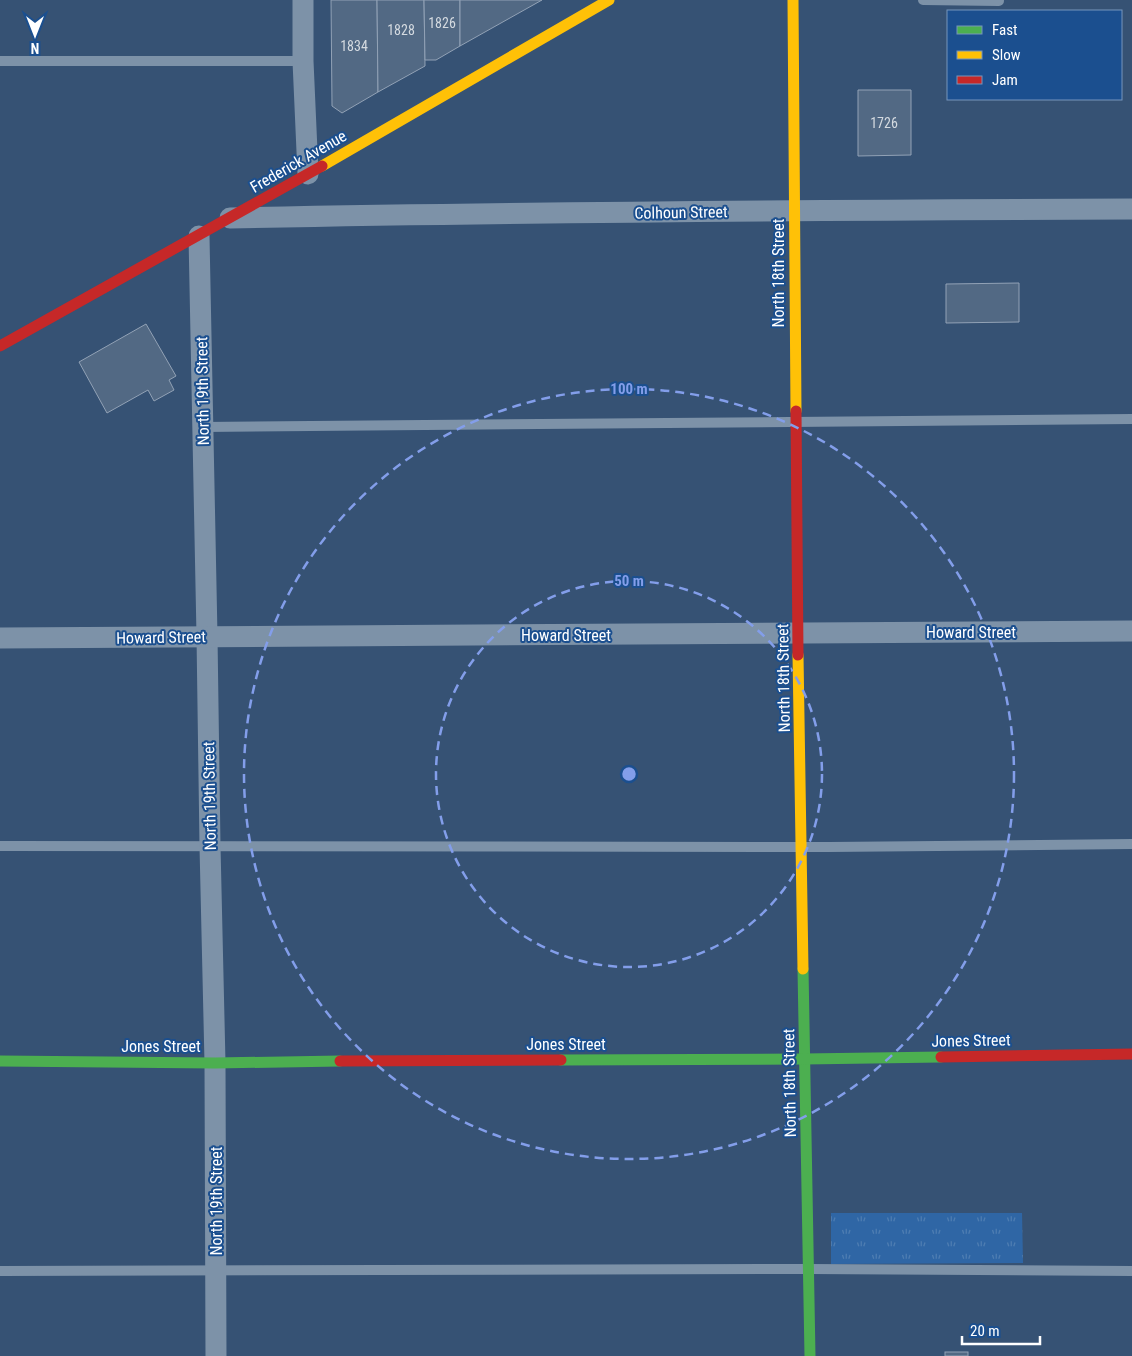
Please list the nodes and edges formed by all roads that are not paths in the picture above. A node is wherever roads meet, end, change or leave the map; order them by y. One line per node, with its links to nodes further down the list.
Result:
1 (303, 0): 7 (street)
2 (609, 0): 8 (street, Frederick Avenue)
3 (793, 0): 10 (street, North 18th Street)
4 (923, 0): 5 (lane)
5 (999, 1)
6 (0, 61): 7 (lane)
7 (303, 61): 8 (street)
8 (308, 174): 11 (street, Frederick Avenue)
9 (1132, 209): 10 (street, Colhoun Street)
10 (794, 211): 11 (street, Colhoun Street); 15 (street, North 18th Street)
11 (229, 218): 12 (street, Frederick Avenue)
12 (199, 236): 13 (street, Frederick Avenue); 16 (street, North 19th Street)
13 (6, 339)
14 (1132, 419): 15 (lane)
15 (796, 423): 16 (lane); 18 (street, North 18th Street)
16 (202, 427): 19 (street, North 19th Street)
17 (1132, 631): 18 (street, Howard Street)
18 (798, 634): 19 (street, Howard Street); 24 (street, North 18th Street)
19 (207, 636): 20 (street, Howard Street); 23 (street, North 19th Street)
20 (0, 638)
21 (1132, 844): 24 (lane)
22 (0, 846): 23 (lane)
23 (210, 846): 24 (lane); 28 (street, North 19th Street)
24 (801, 846): 26 (street, North 18th Street)
25 (1132, 1054): 26 (street, Jones Street)
26 (804, 1059): 28 (street, Jones Street); 29 (street, North 18th Street)
27 (0, 1061): 28 (street, Jones Street)
28 (215, 1063): 31 (street, North 19th Street)
29 (809, 1269): 31 (lane); 32 (lane); 34 (street, North 18th Street)
30 (0, 1271): 31 (lane)
31 (216, 1271): 33 (street, North 19th Street)
32 (1132, 1271)
33 (216, 1356)
34 (810, 1356)

